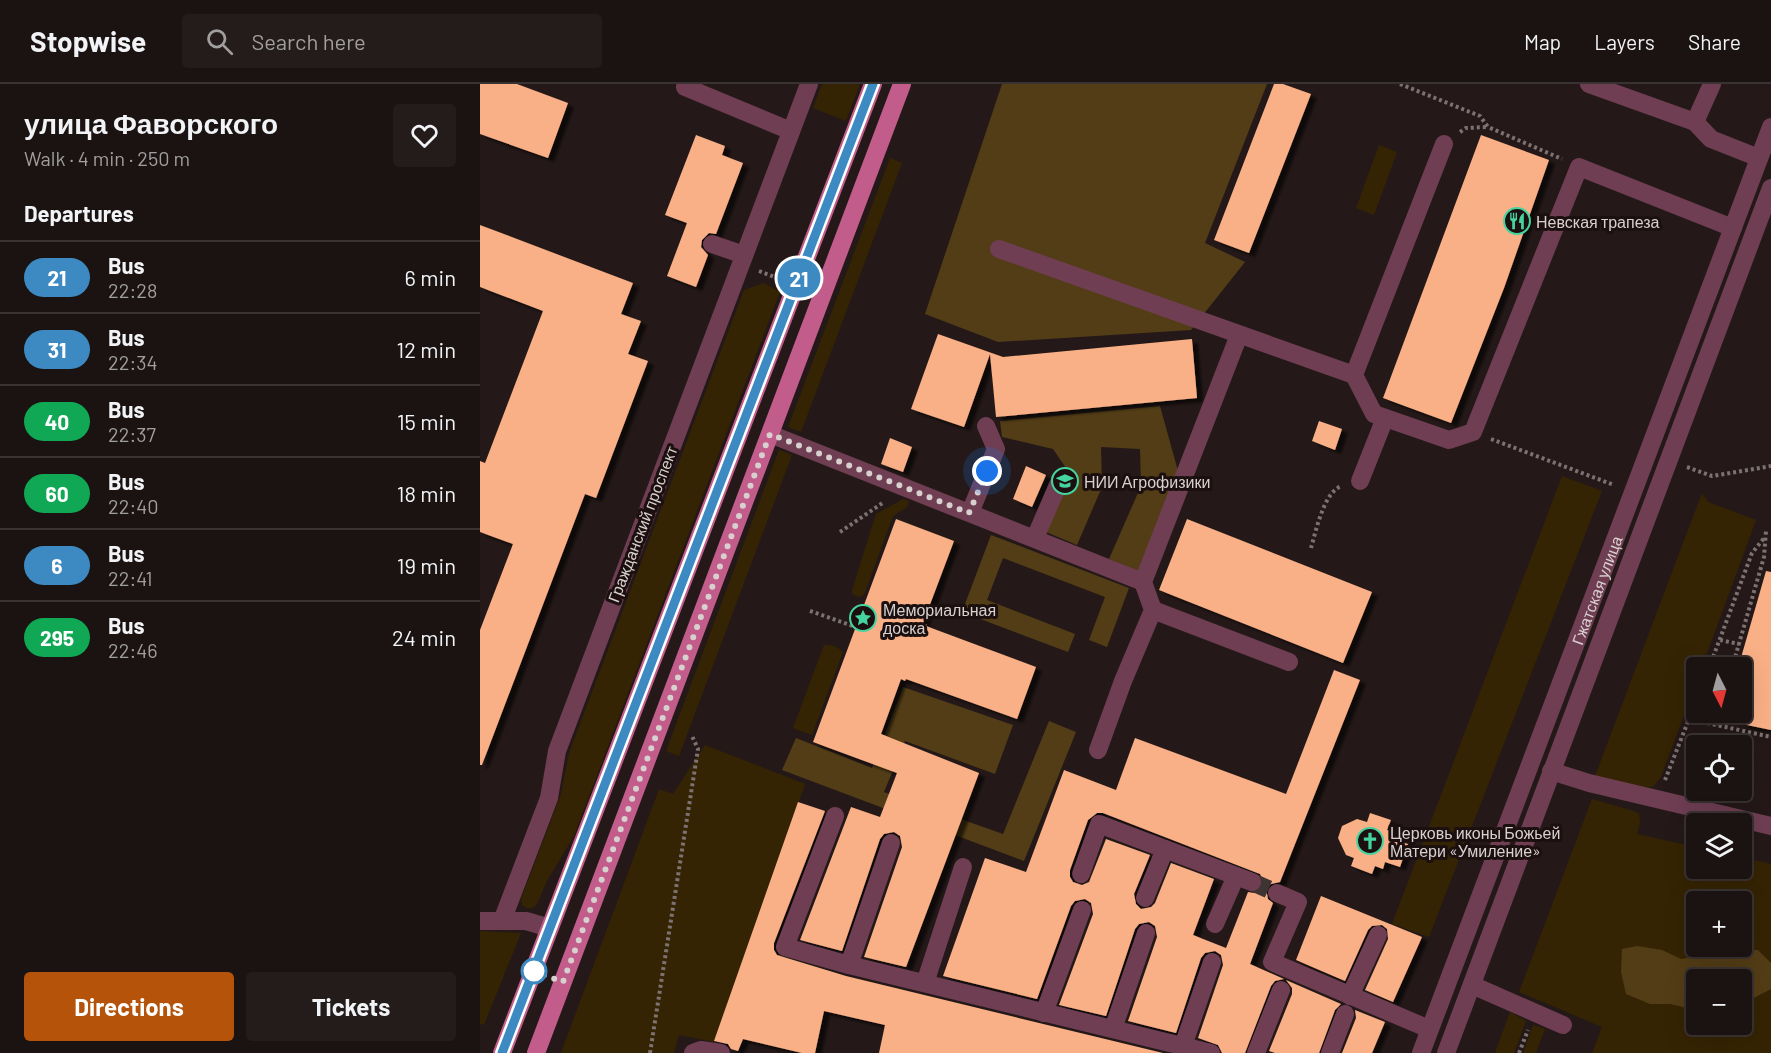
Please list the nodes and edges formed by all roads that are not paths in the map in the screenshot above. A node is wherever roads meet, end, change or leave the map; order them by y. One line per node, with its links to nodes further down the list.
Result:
1 (686, 84): 9 (street)
2 (809, 84): 9 (street, Гражданский проспект)
3 (873, 84): 43 (main road)
4 (902, 84): 21 (main road)
5 (1589, 84): 7 (street)
6 (1712, 84): 7 (street)
7 (1695, 122): 11 (street)
8 (1771, 127): 11 (street, Гжатская улица)
9 (790, 131): 16 (street, Гражданский проспект)
10 (1444, 144): 18 (street)
11 (1760, 158): 13 (street, Гжатская улица)
12 (1771, 188): 30 (street, Гжатская улица)
13 (1732, 228): 19 (street); 56 (street, Гжатская улица)
14 (712, 244): 16 (street)
15 (999, 249): 17 (street)
16 (744, 255): 41 (street, Гражданский проспект)
17 (1239, 335): 18 (street); 26 (street)
18 (1354, 375): 19 (street)
19 (1385, 418): 23 (street)
20 (986, 426): 24 (street)
21 (770, 434): 24 (street); 59 (main road)
22 (1061, 478): 25 (street)
23 (1360, 481)
24 (969, 513): 25 (street)
25 (1035, 538): 26 (street)
26 (1143, 582): 27 (street)
27 (1153, 610): 28 (street); 29 (street)
28 (1289, 662)
29 (1098, 750)
30 (1551, 771): 32 (street); 49 (street, Гжатская улица)
31 (835, 816): 47 (street)
32 (1771, 826)
33 (891, 843): 47 (street)
34 (1165, 849): 36 (street); 38 (street); 42 (street)
35 (963, 867): 48 (street)
36 (1081, 874)
37 (1277, 893): 51 (street)
38 (1145, 898)
39 (1082, 910): 52 (street)
40 (480, 921): 41 (street)
41 (502, 921): 43 (street)
42 (1215, 924)
43 (550, 928): 58 (main road)
44 (1146, 933): 55 (street)
45 (1378, 936): 51 (street)
46 (1212, 962): 57 (street)
47 (849, 965): 48 (street)
48 (925, 984): 52 (street)
49 (1472, 985): 54 (street); 66 (street, Гжатская улица)
50 (1281, 990): 63 (street)
51 (1350, 996): 56 (street)
52 (1044, 1013): 55 (street)
53 (1345, 1014): 64 (street)
54 (1563, 1025)
55 (1113, 1029): 57 (street)
56 (1429, 1029): 65 (street, Гжатская улица)
57 (1183, 1046): 62 (street)
58 (502, 1053)
59 (536, 1053)
60 (693, 1053): 61 (street)
61 (722, 1053)
62 (1211, 1053)
63 (1256, 1053)
64 (1330, 1053)
65 (1421, 1053)
66 (1446, 1053)

